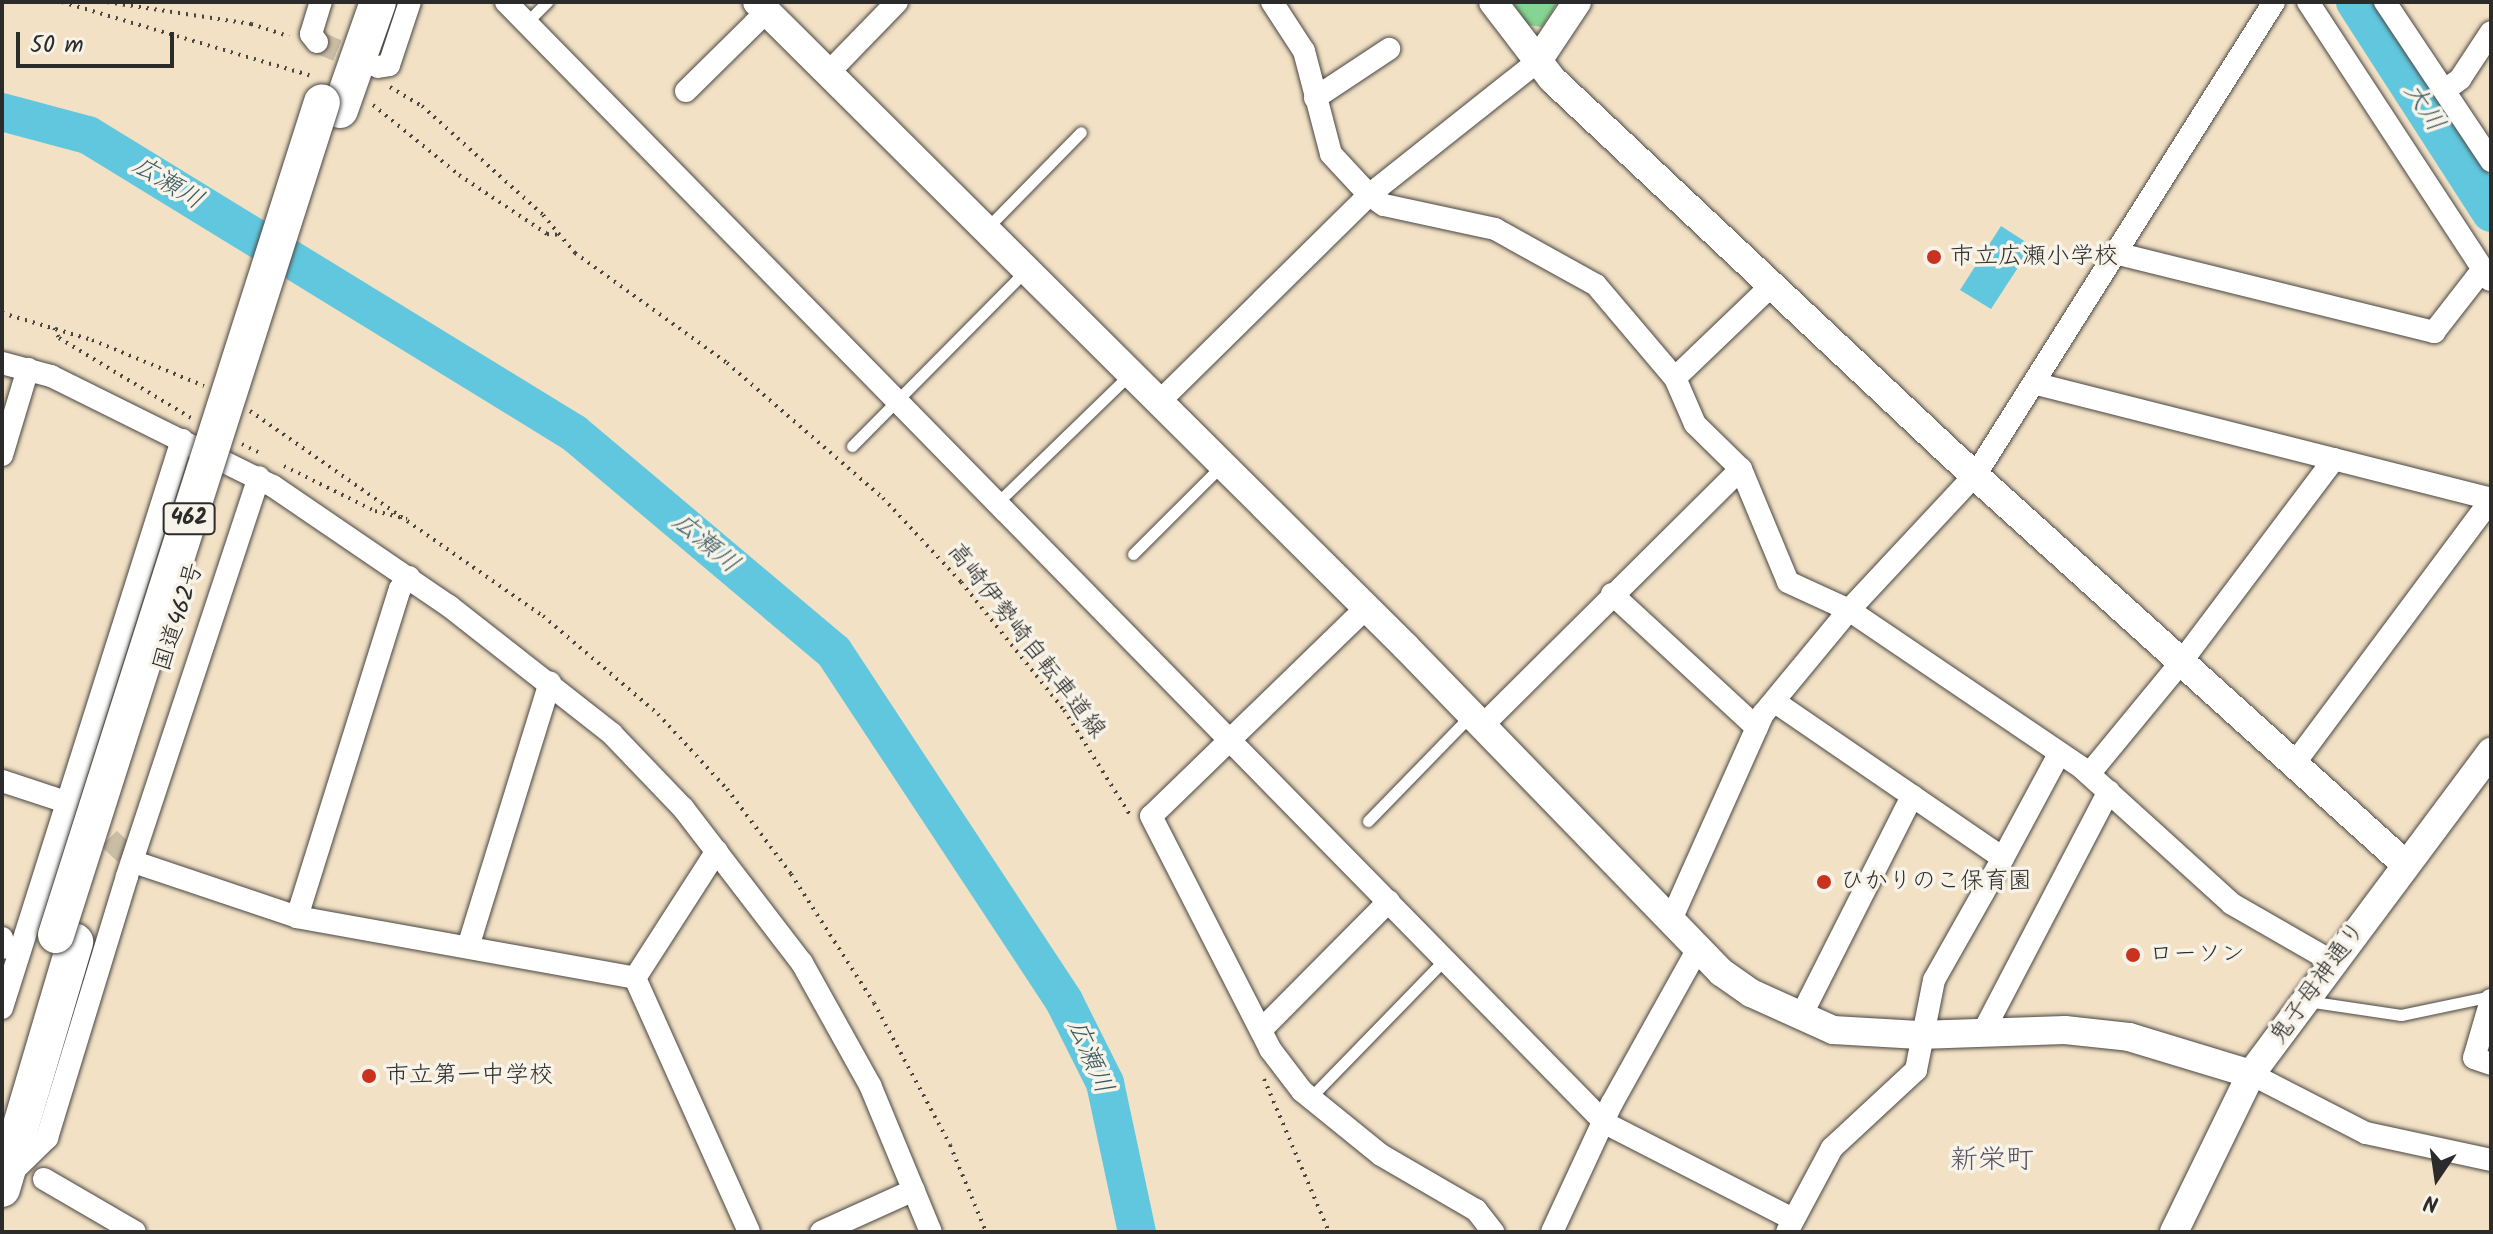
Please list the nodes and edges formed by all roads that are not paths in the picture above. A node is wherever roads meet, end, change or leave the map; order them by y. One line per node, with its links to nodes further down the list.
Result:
1 (321, 2): 17 (street)
2 (351, 2): 24 (highway, 国道462号 / 462)
3 (378, 2): 24 (highway, 国道462号 / 462)
4 (410, 2): 21 (street)
5 (506, 2): 15 (street)
6 (547, 2): 15 (lane)
7 (897, 2): 20 (street)
8 (1272, 2): 25 (street)
9 (1493, 2): 19 (street)
10 (1577, 2): 19 (street)
11 (2274, 2): 30 (street)
12 (2308, 2): 32 (street)
13 (2385, 2): 22 (street)
14 (762, 7): 20 (street); 23 (street)
15 (526, 23): 39 (street)
16 (2491, 32): 22 (street)
17 (307, 41)
18 (1389, 49): 25 (street)
19 (1537, 62): 28 (street); 33 (street)
20 (830, 71): 29 (street)
21 (382, 76)
22 (2445, 90): 27 (street)
23 (686, 91)
24 (333, 97): 79 (highway, 国道462号 / 462)
25 (1315, 98): 28 (street)
26 (1081, 132): 29 (lane)
27 (2491, 161)
28 (1369, 195): 37 (street); 40 (street)
29 (987, 229): 31 (street)
30 (2119, 254): 32 (street); 38 (street)
31 (1027, 269): 36 (street); 39 (lane)
32 (2487, 275)
33 (1772, 285): 37 (street); 47 (street)
34 (2, 363): 35 (street)
35 (28, 369): 41 (street); 43 (street)
36 (1130, 373): 40 (street); 50 (lane)
37 (1675, 378): 46 (street)
38 (2037, 384): 44 (street); 47 (street)
39 (897, 401): 42 (lane); 50 (street)
40 (1158, 403): 45 (street)
41 (182, 440): 48 (street); 69 (street)
42 (852, 446)
43 (2, 455)
44 (2334, 459): 49 (street); 56 (street)
45 (1222, 465): 51 (lane); 54 (street)
46 (1741, 469): 53 (street); 55 (street)
47 (1976, 474): 55 (street); 56 (street)
48 (259, 477): 52 (street); 73 (street)
49 (2491, 499): 64 (street)
50 (997, 503): 61 (street)
51 (1133, 554)
52 (409, 577): 57 (street); 76 (street)
53 (1612, 594): 59 (street); 60 (street)
54 (1366, 608): 59 (street); 61 (street)
55 (1849, 610): 58 (street); 63 (street)
56 (2182, 661): 64 (street); 65 (street)
57 (550, 682): 71 (street); 80 (street)
58 (1775, 702): 60 (street); 68 (street)
59 (1477, 720): 70 (lane); 77 (street)
60 (1757, 728): 77 (street)
61 (1229, 740): 75 (street); 90 (street)
62 (2491, 752): 74 (street, 鬼子母神通り)
63 (2058, 756): 65 (street); 72 (street)
64 (2294, 764): 74 (street)
65 (2089, 774): 67 (street)
66 (2, 781): 69 (street)
67 (2109, 791): 84 (street); 91 (street)
68 (1912, 796): 72 (street); 89 (street)
69 (66, 802): 88 (street)
70 (1368, 821)
71 (717, 851): 85 (street); 101 (street)
72 (2003, 858): 92 (street)
73 (134, 862): 76 (street); 100 (street)
74 (2405, 864): 84 (street, 鬼子母神通り)
75 (1389, 901): 83 (street); 90 (street)
76 (297, 917): 80 (street)
77 (1670, 922): 82 (street)
78 (2, 938): 81 (street)
79 (66, 939): 96 (highway, 国道462号 / 462); 100 (highway, 国道462号 / 462)
80 (468, 947): 85 (street)
81 (2, 948)
82 (1697, 950): 89 (street); 97 (street)
83 (1447, 957): 95 (lane); 97 (street)
84 (2333, 962): 87 (street, 鬼子母神通り)
85 (635, 978): 104 (street)
86 (2491, 998): 87 (lane); 93 (street)
87 (2305, 1001): 94 (street, 鬼子母神通り)
88 (2, 1008)
89 (1800, 1018): 92 (street)
90 (1262, 1029): 95 (street)
91 (1982, 1034): 92 (street); 94 (street)
92 (1919, 1035): 102 (street)
93 (2491, 1064)
94 (2251, 1074): 98 (street); 109 (street, 鬼子母神通り)
95 (1310, 1099): 107 (street)
96 (2, 1107)
97 (1605, 1123): 102 (street); 108 (street)
98 (2491, 1160)
99 (44, 1179): 103 (street)
100 (3, 1184)
101 (914, 1190): 105 (street); 106 (street)
102 (1790, 1225)
103 (135, 1232)
104 (749, 1232)
105 (821, 1232)
106 (931, 1232)
107 (1493, 1232)
108 (1552, 1232)
109 (2174, 1232)

